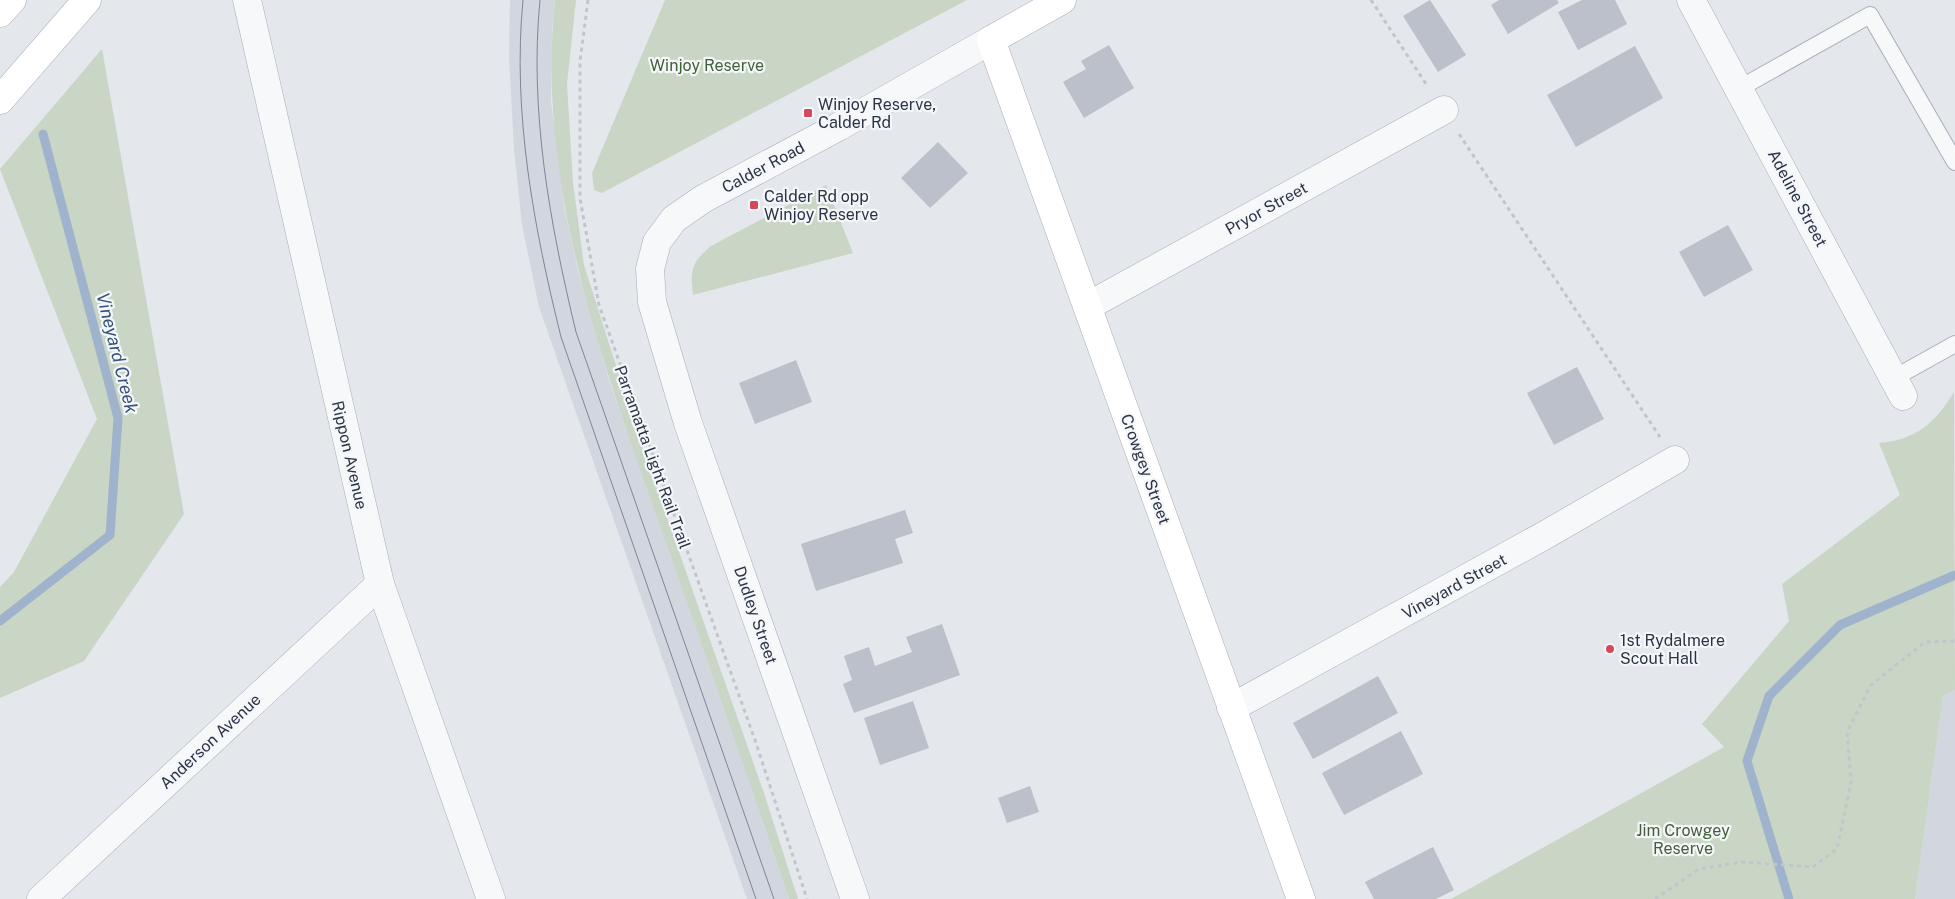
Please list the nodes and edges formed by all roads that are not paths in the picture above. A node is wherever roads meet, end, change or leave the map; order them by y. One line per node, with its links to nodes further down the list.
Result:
1 (12, 0): 6 (street)
2 (87, 0): 9 (street)
3 (247, 0): 17 (street, Rippon Avenue)
4 (1062, 0): 7 (street, Calder Road)
5 (1691, 0): 8 (street, Adeline Street)
6 (0, 13)
7 (991, 40): 12 (street, Crowgey Street); 13 (street, Calder Road)
8 (1740, 88): 11 (lane); 15 (street, Adeline Street)
9 (4, 95)
10 (1444, 110): 12 (street, Pryor Street)
11 (1955, 162)
12 (1088, 306): 18 (street, Crowgey Street)
13 (660, 331): 21 (street, Dudley Street)
14 (1955, 344): 15 (lane)
15 (1898, 387)
16 (1675, 460): 18 (street, Vineyard Street)
17 (380, 584): 19 (street, Anderson Avenue); 20 (street, Rippon Avenue)
18 (1231, 708): 22 (street, Crowgey Street)
19 (41, 899)
20 (491, 899)
21 (855, 899)
22 (1301, 899)

